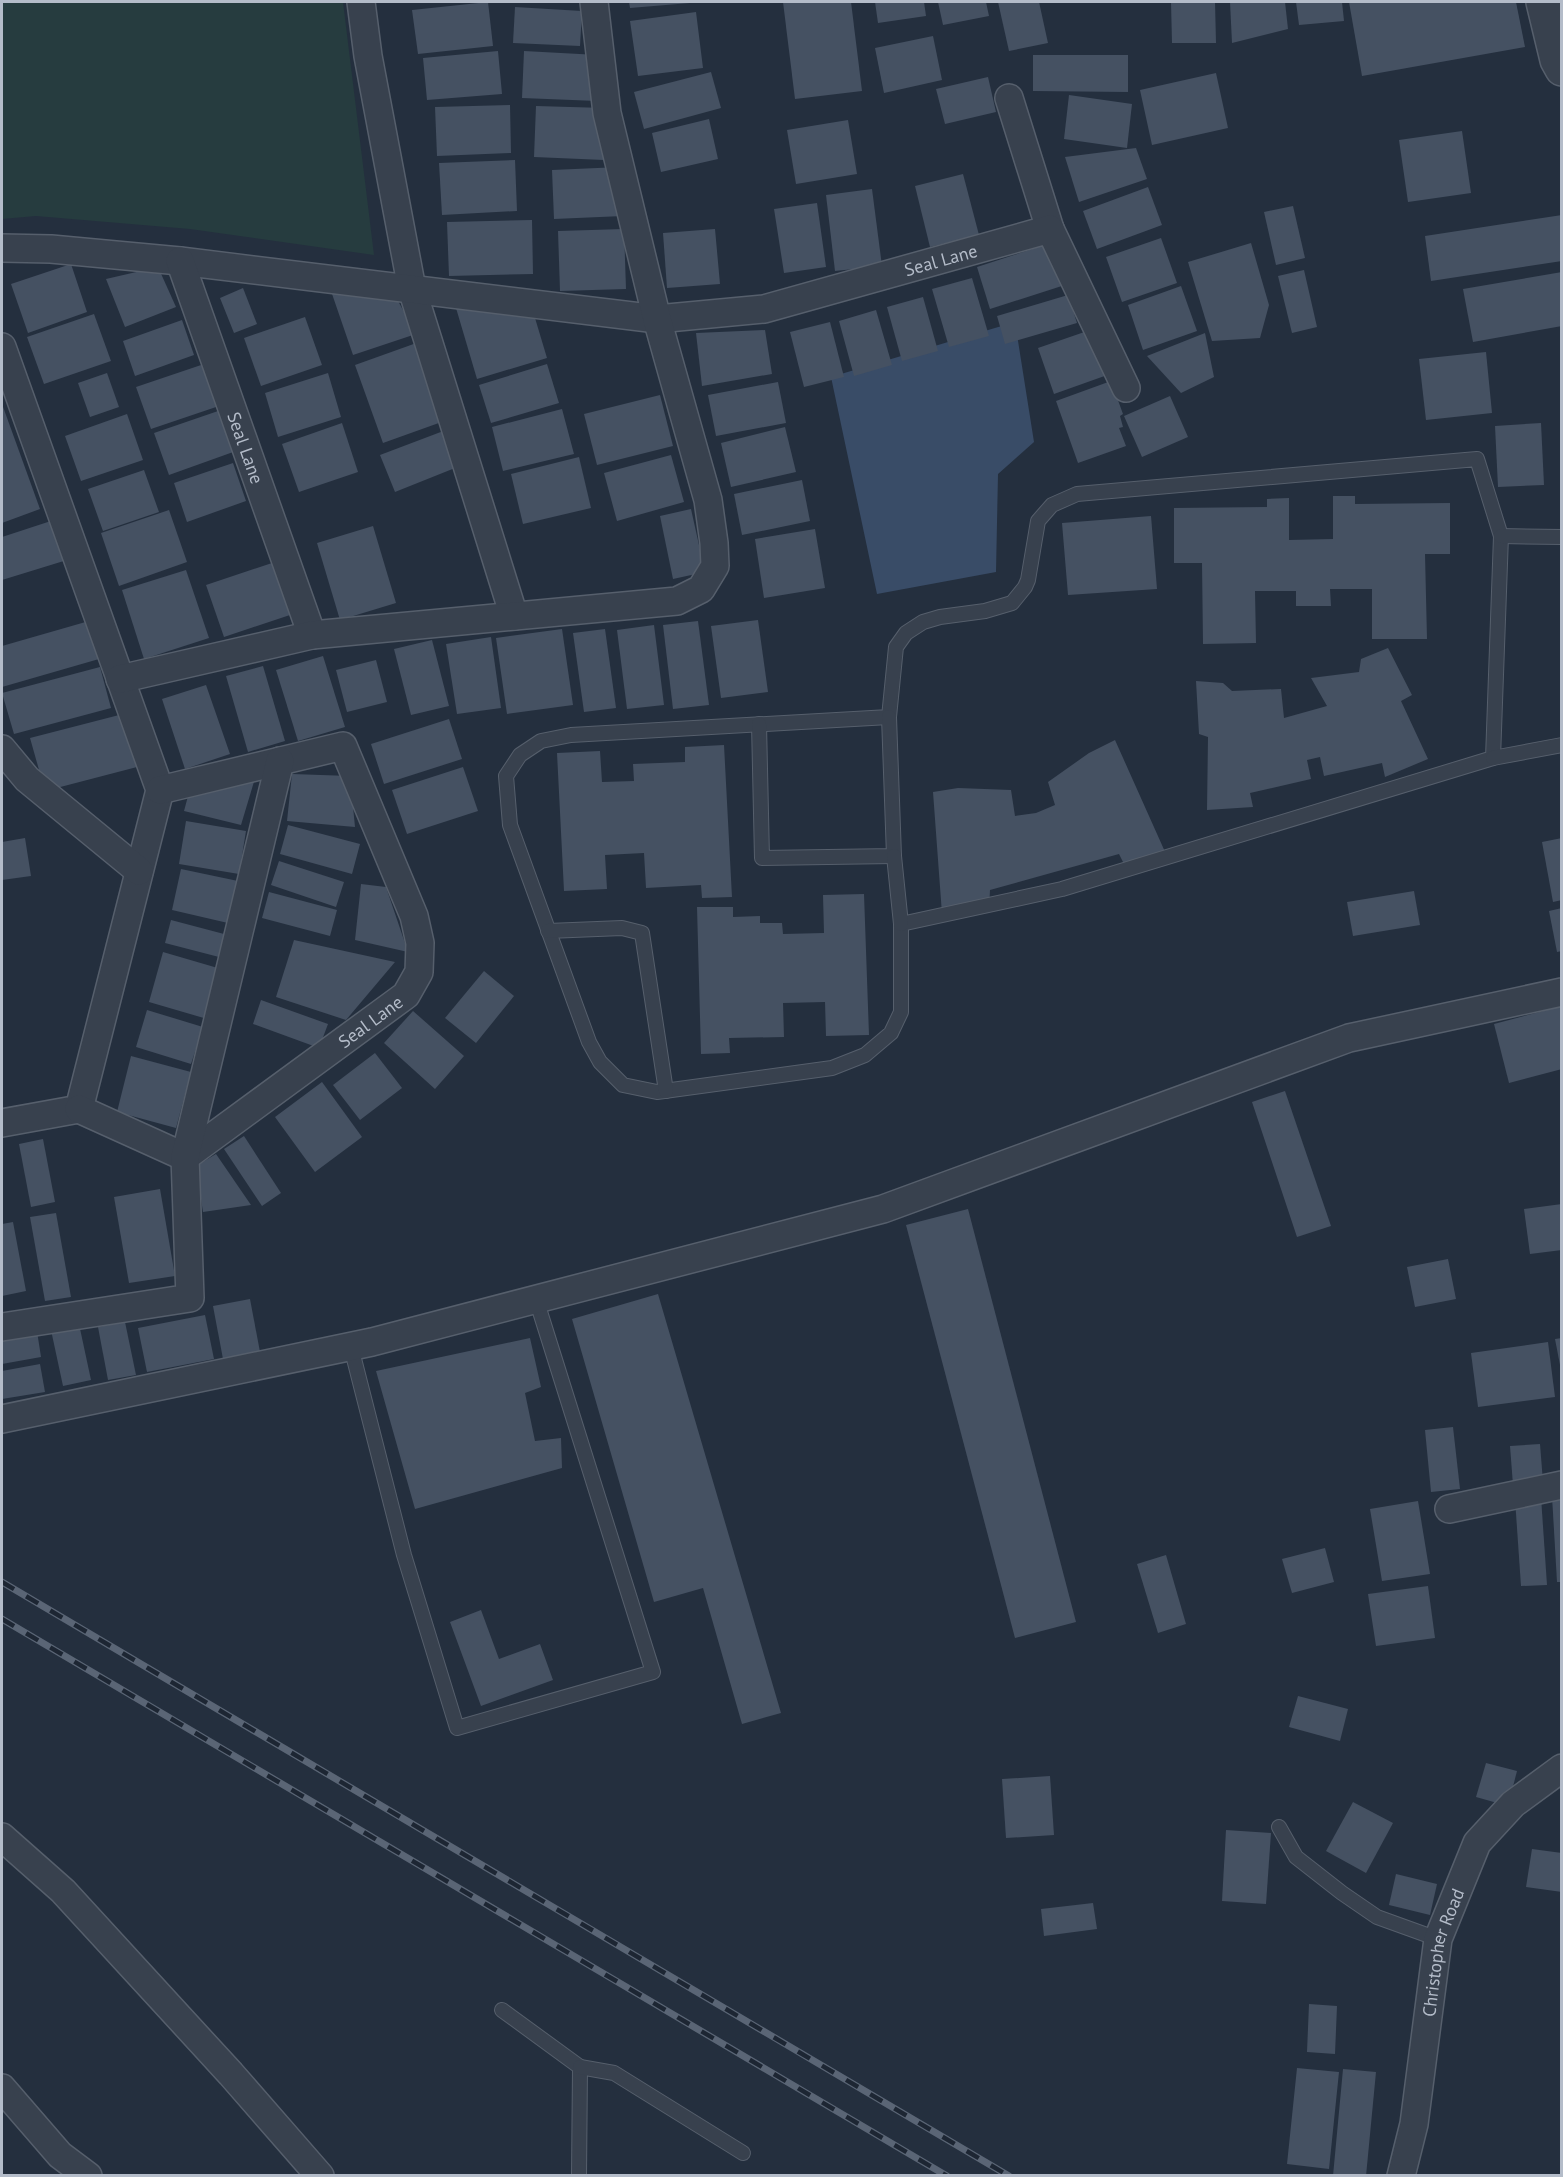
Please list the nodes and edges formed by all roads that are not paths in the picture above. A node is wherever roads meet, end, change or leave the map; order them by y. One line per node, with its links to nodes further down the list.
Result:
1 (361, 2): 9 (street)
2 (594, 2): 10 (street)
3 (1544, 2): 4 (street)
4 (1562, 69)
5 (1009, 98): 6 (street)
6 (1050, 229): 10 (street, Seal Lane); 12 (street)
7 (2, 248): 8 (street, Seal Lane)
8 (180, 261): 9 (street, Seal Lane); 16 (street, Seal Lane)
9 (412, 289): 10 (street, Seal Lane); 15 (street)
10 (657, 319): 15 (street)
11 (2, 347): 17 (street)
12 (1126, 388)
13 (1501, 536): 14 (lane); 18 (lane); 22 (lane)
14 (1562, 537)
15 (514, 616): 16 (street)
16 (312, 635): 17 (street)
17 (120, 679): 24 (street)
18 (889, 717): 19 (lane); 25 (lane)
19 (759, 724): 25 (lane); 28 (lane)
20 (1562, 745): 22 (lane)
21 (2, 748): 26 (street)
22 (1493, 758): 27 (lane)
23 (280, 761): 24 (street, Seal Lane); 33 (street); 33 (street, Seal Lane)
24 (160, 790): 26 (street)
25 (894, 856): 27 (lane)
26 (139, 871): 31 (street)
27 (900, 924): 30 (lane)
28 (548, 931): 30 (lane); 30 (lane)
29 (1562, 992): 34 (street)
30 (666, 1091)
31 (79, 1108): 32 (street); 33 (street)
32 (2, 1123)
33 (185, 1157): 35 (street)
34 (536, 1299): 36 (street); 36 (lane)
35 (2, 1327)
36 (351, 1347): 37 (street)
37 (2, 1419)
38 (1562, 1485): 39 (street)
39 (1449, 1509)
40 (1562, 1768): 43 (street, Christopher Road)
41 (1279, 1827): 43 (lane)
42 (2, 1837): 49 (street)
43 (1438, 1938): 51 (street, Christopher Road)
44 (502, 2010): 45 (lane)
45 (580, 2067): 47 (lane); 50 (lane)
46 (2, 2088): 48 (street)
47 (743, 2153)
48 (88, 2175)
49 (320, 2175)
50 (579, 2175)
51 (1401, 2175)

